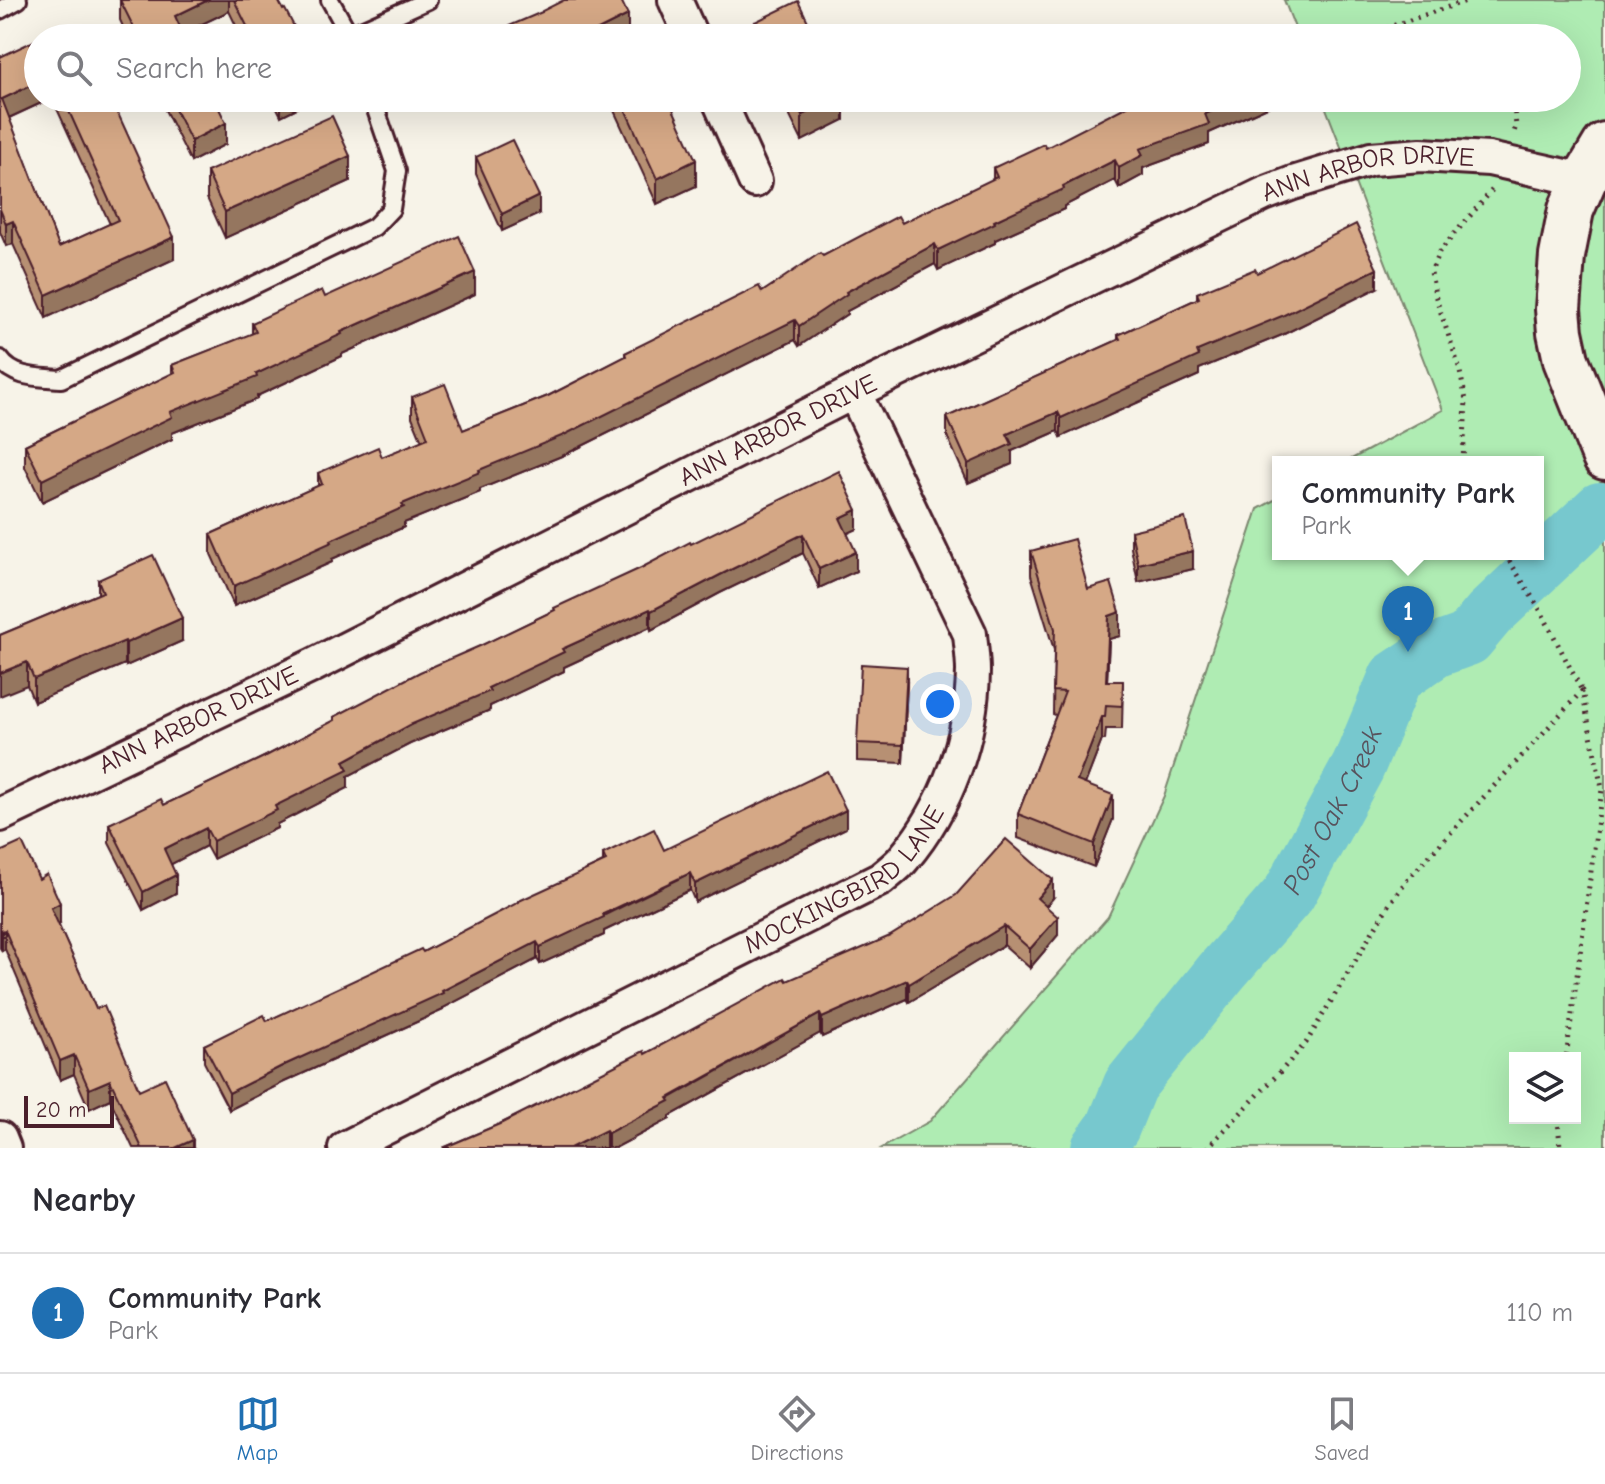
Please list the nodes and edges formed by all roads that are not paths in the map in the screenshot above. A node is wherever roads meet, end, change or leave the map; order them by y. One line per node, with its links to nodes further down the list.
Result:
1 (18, 0): 5 (lane)
2 (330, 0): 6 (lane)
3 (428, 0): 7 (lane)
4 (675, 0): 8 (street)
5 (0, 10)
6 (343, 24)
7 (376, 24)
8 (686, 24)
9 (377, 112): 13 (lane)
10 (724, 112): 12 (street)
11 (1594, 162): 14 (street, ANN ARBOR DRIVE); 15 (street)
12 (755, 181)
13 (0, 359)
14 (854, 392): 16 (street, ANN ARBOR DRIVE); 19 (street, MOCKINGBIRD LANE)
15 (1605, 457)
16 (0, 815)
17 (0, 1138): 18 (street)
18 (4, 1148)
19 (345, 1148)

